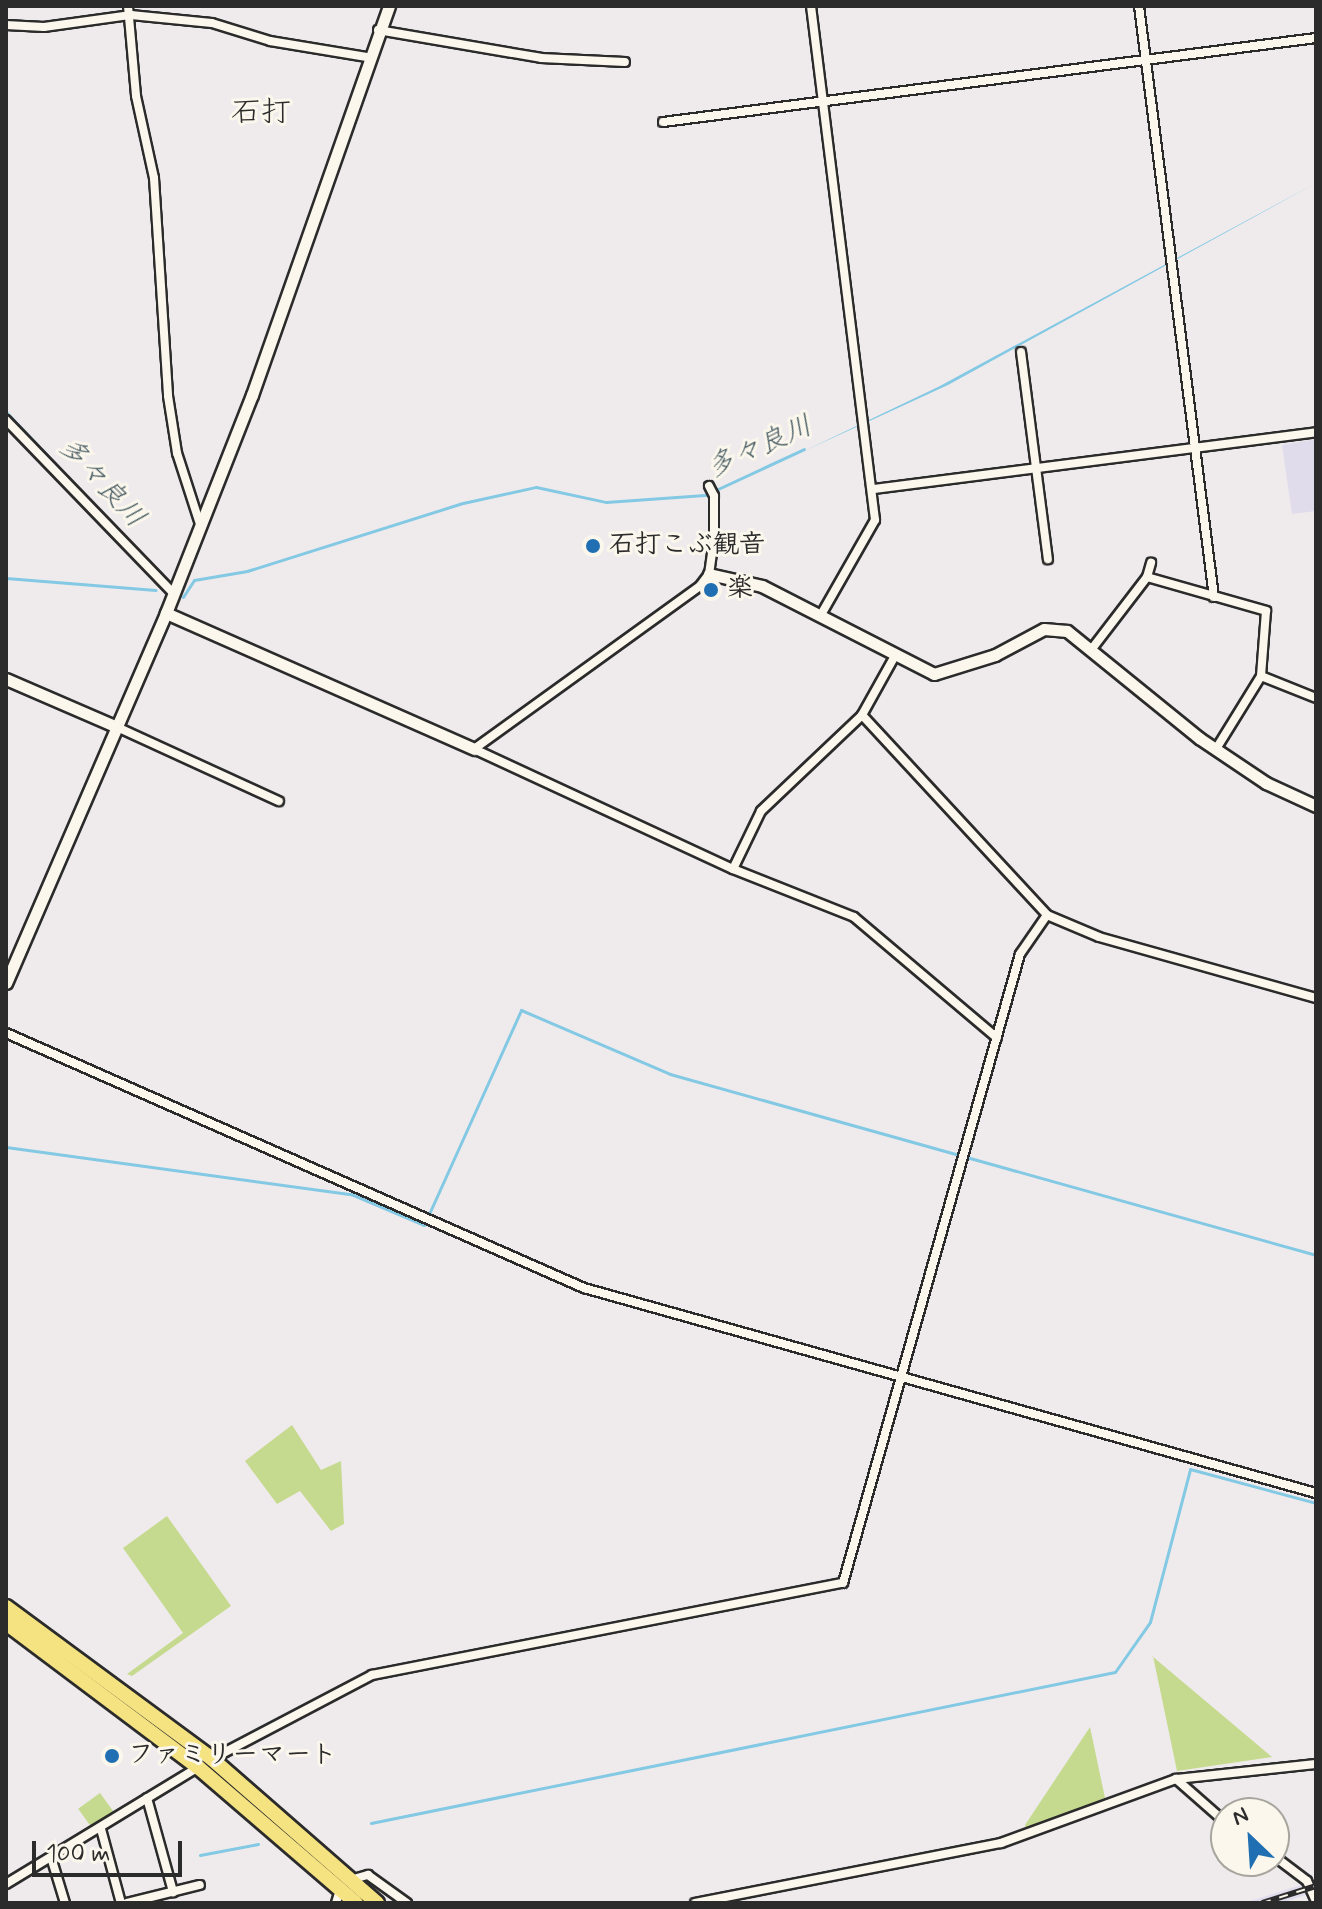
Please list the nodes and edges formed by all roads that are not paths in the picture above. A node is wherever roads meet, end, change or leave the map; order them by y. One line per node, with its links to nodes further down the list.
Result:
1 (389, 6): 6 (street)
2 (811, 6): 11 (street)
3 (1139, 6): 9 (street)
4 (130, 10): 5 (street); 8 (street); 20 (street)
5 (6, 25)
6 (378, 30): 8 (street); 10 (street)
7 (1316, 38): 9 (street)
8 (367, 57): 20 (street)
9 (1146, 60): 11 (street); 16 (street)
10 (625, 62)
11 (824, 100): 12 (street); 19 (street)
12 (663, 122)
13 (1021, 352): 17 (street)
14 (6, 420): 25 (street)
15 (1316, 432): 16 (street)
16 (1196, 448): 17 (street); 26 (street)
17 (1035, 468): 19 (street); 21 (street)
18 (709, 486): 23 (street)
19 (874, 489): 28 (street)
20 (200, 524): 25 (street)
21 (1048, 559)
22 (1151, 563): 24 (street)
23 (709, 574): 28 (street); 36 (street)
24 (1147, 577): 26 (street); 29 (street)
25 (174, 594): 27 (street)
26 (1214, 597): 31 (street)
27 (166, 613): 35 (street); 36 (street)
28 (822, 613): 30 (street)
29 (1091, 650): 30 (street); 37 (street)
30 (896, 654): 34 (street)
31 (1261, 676): 33 (street); 37 (street)
32 (6, 679): 35 (street)
33 (1316, 698)
34 (862, 715): 40 (street); 41 (street)
35 (117, 727): 38 (street); 42 (street)
36 (474, 749): 40 (street)
37 (1216, 749): 39 (street)
38 (279, 801)
39 (1316, 806)
40 (733, 869): 45 (street)
41 (1047, 915): 43 (street); 45 (street)
42 (6, 983)
43 (1316, 998)
44 (6, 1033): 46 (street)
45 (997, 1038): 46 (street)
46 (901, 1377): 47 (street); 50 (street)
47 (1316, 1493)
48 (6, 1607): 50 (highway)
49 (6, 1623): 52 (highway)
50 (212, 1759): 52 (street); 61 (highway)
51 (1316, 1764): 53 (street)
52 (198, 1767): 54 (street); 61 (highway)
53 (1176, 1779): 55 (street); 69 (street)
54 (147, 1798): 56 (street); 62 (street)
55 (1210, 1809)
56 (101, 1829): 57 (street); 65 (street)
57 (51, 1857): 59 (street); 64 (street)
58 (1290, 1868): 63 (street)
59 (6, 1884)
60 (200, 1885): 62 (street)
61 (342, 1891): 66 (highway); 67 (highway); 68 (street)
62 (173, 1892): 65 (street)
63 (1316, 1901)
64 (65, 1903)
65 (124, 1903)
66 (356, 1903)
67 (377, 1903)
68 (407, 1903)
69 (695, 1903)

